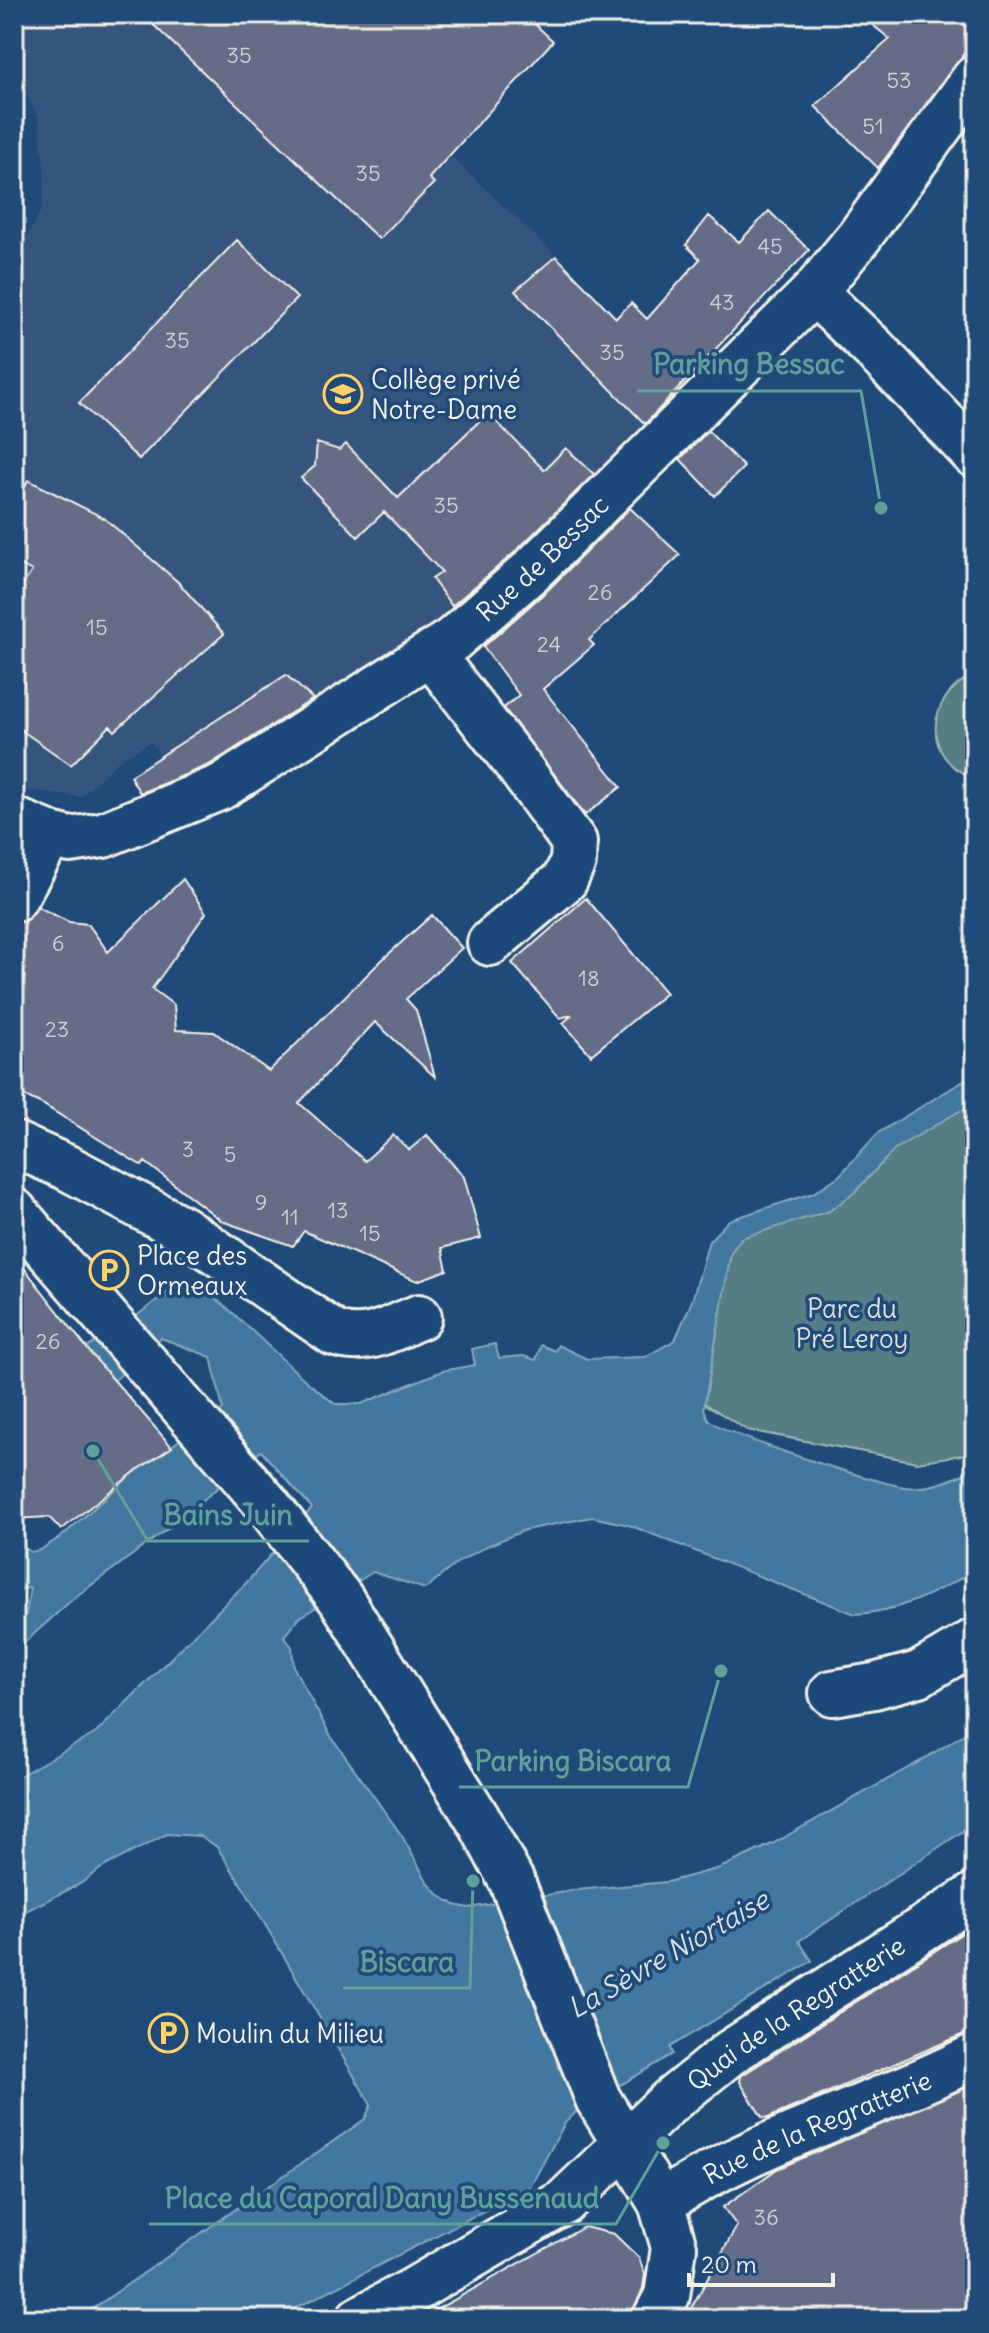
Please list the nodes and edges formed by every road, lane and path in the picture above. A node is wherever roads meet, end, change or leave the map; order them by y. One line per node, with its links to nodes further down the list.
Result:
1 (975, 78): 2 (street, Rue de Bessac)
2 (814, 292): 3 (street); 4 (street, Rue de Bessac)
3 (975, 455)
4 (431, 654): 5 (street, Rue de Bessac); 7 (street)
5 (32, 828): 6 (street, Rue de Bessac)
6 (14, 899)
7 (490, 943)
8 (14, 1144): 10 (street)
9 (14, 1211): 15 (street)
10 (419, 1317)
11 (975, 1641): 12 (street)
12 (832, 1693)
13 (975, 1895): 15 (street, Quai de la Regratterie)
14 (975, 2056): 16 (street, Rue de la Regratterie)
15 (627, 2145): 16 (street); 17 (street, Quai de la Regratterie)
16 (661, 2203): 18 (street)
17 (359, 2319)
18 (655, 2319)

